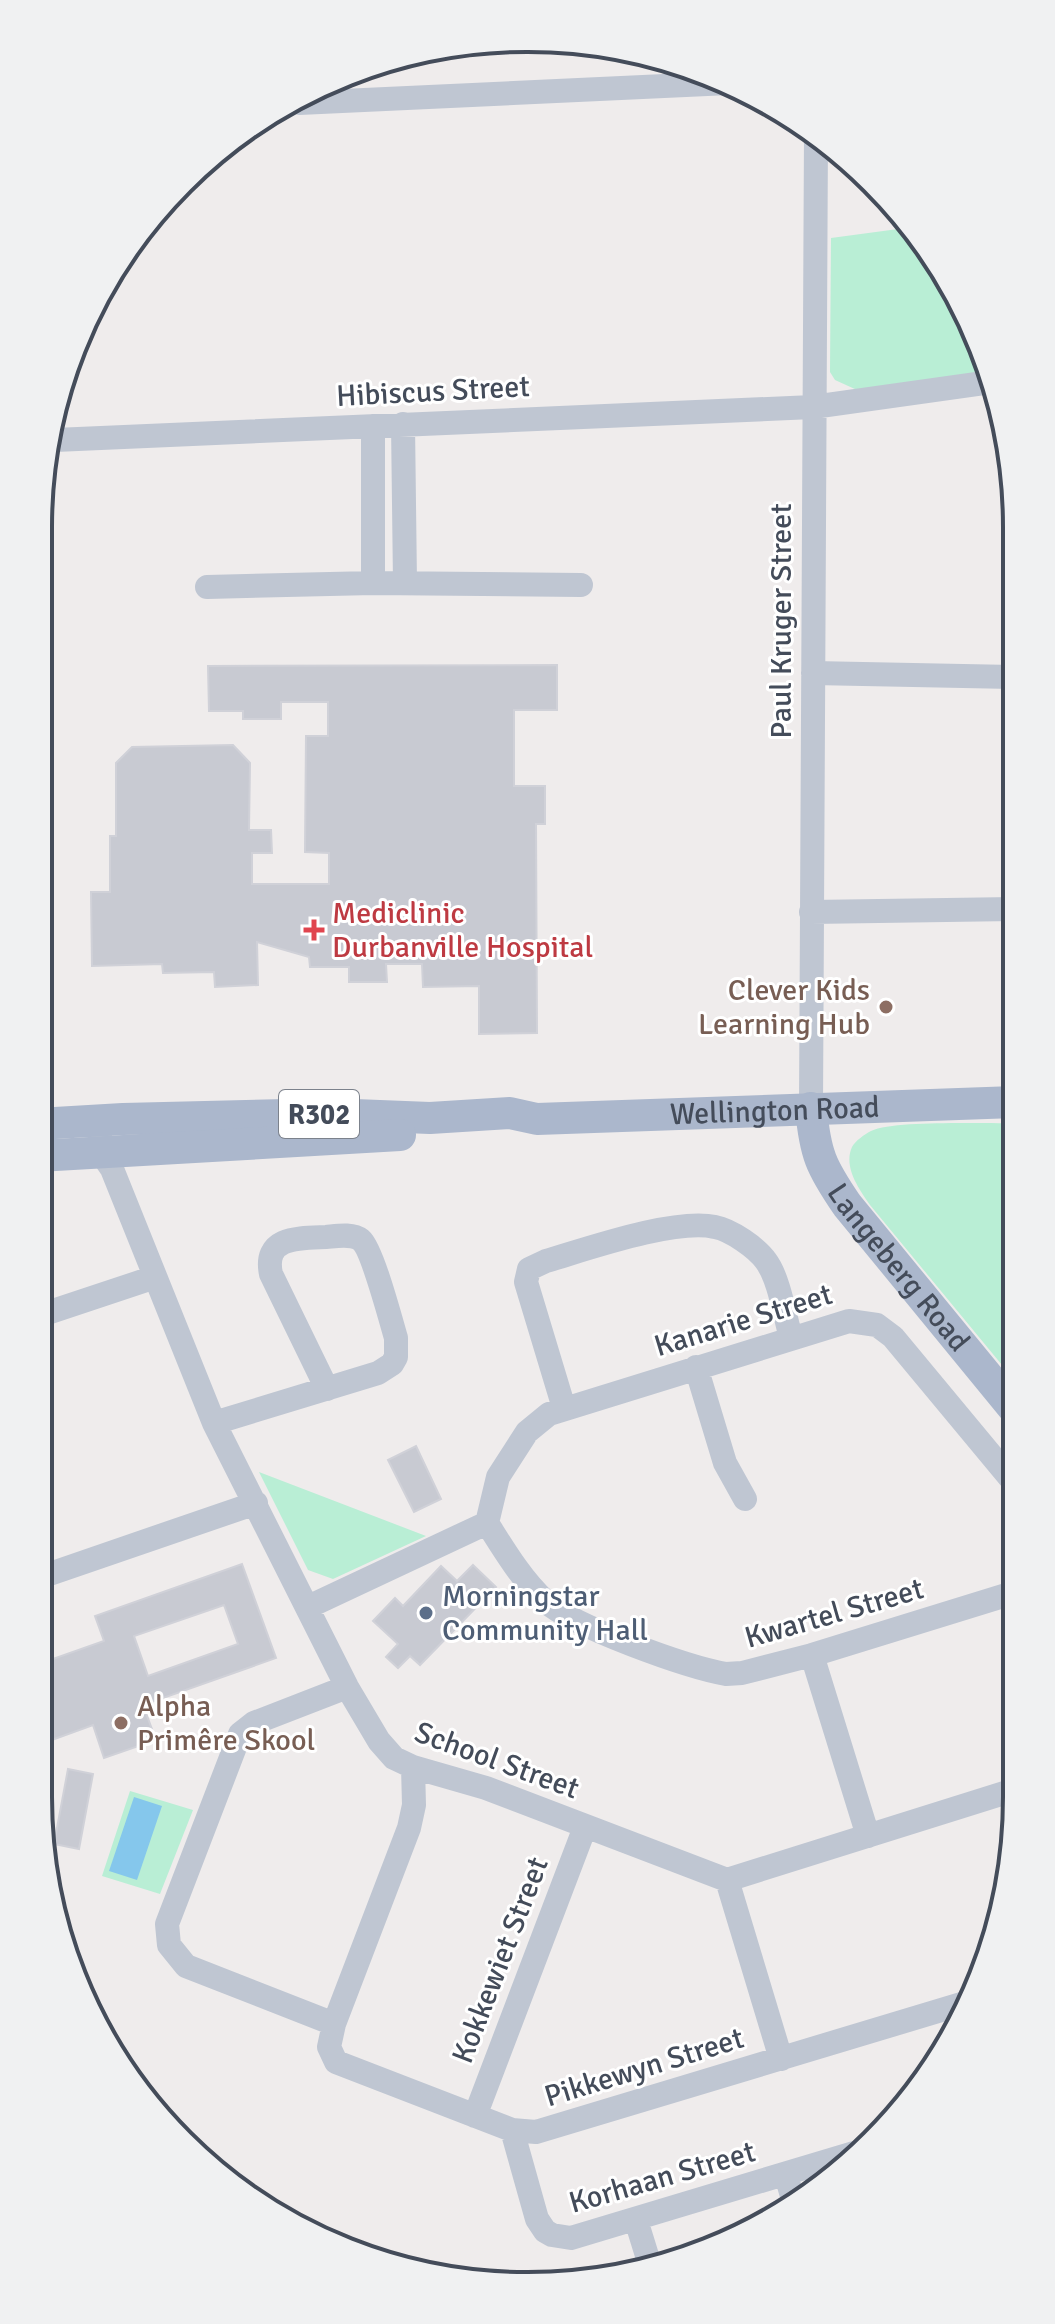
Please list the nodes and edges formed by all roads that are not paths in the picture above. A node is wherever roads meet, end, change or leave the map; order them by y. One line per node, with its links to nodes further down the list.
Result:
1 (699, 84): 2 (street)
2 (315, 102)
3 (816, 149): 5 (street, Paul Kruger Street)
4 (981, 383): 5 (street, Hibiscus Street)
5 (813, 407): 6 (street, Hibiscus Street); 13 (street, Paul Kruger Street)
6 (403, 424): 7 (street, Hibiscus Street); 10 (street)
7 (373, 426): 8 (street, Hibiscus Street); 9 (street)
8 (60, 440)
9 (373, 583): 10 (street); 12 (street)
10 (405, 583): 11 (street)
11 (581, 585)
12 (207, 587)
13 (813, 673): 14 (street); 16 (street, Paul Kruger Street)
14 (1003, 677)
15 (1003, 909): 16 (street)
16 (811, 912): 18 (street, Paul Kruger Street)
17 (1003, 1102): 18 (main road, Wellington Road / R302)
18 (811, 1108): 19 (main road, Wellington Road / R302); 29 (main road, Langeberg Road)
19 (537, 1119): 20 (main road, Wellington Road / R302); 23 (main road, Wellington Road / R302)
20 (112, 1120): 21 (main road, Wellington Road / R302); 23 (street, School Street)
21 (52, 1123)
22 (52, 1156): 23 (main road, Wellington Road / R302)
23 (112, 1158): 24 (street, School Street)
24 (155, 1277): 25 (street); 31 (street, School Street)
25 (52, 1311)
26 (791, 1338): 27 (street, Kanarie Street); 30 (street); 32 (street, Kanarie Street)
27 (696, 1367): 30 (street, Kanarie Street); 33 (street)
28 (327, 1389): 28 (street); 31 (street)
29 (1003, 1395)
30 (564, 1408): 35 (street, Kanarie Street)
31 (214, 1423): 34 (street, School Street)
32 (1003, 1470)
33 (745, 1499)
34 (256, 1503): 36 (street); 38 (street, School Street)
35 (487, 1523): 38 (street); 39 (street, Kwartel Street)
36 (52, 1573)
37 (1003, 1596): 39 (street, Kwartel Street)
38 (308, 1607): 40 (street, School Street)
39 (812, 1655): 44 (street)
40 (347, 1687): 41 (street, School Street); 47 (street)
41 (413, 1767): 43 (street, School Street); 47 (street)
42 (1003, 1793): 44 (street)
43 (585, 1827): 45 (street, School Street); 49 (street, Kokkewiet Street)
44 (868, 1836): 45 (street)
45 (727, 1880): 48 (street)
46 (954, 2006): 48 (street, Pikkewyn Street)
47 (334, 2024): 49 (street, Pikkewyn Street)
48 (781, 2059): 50 (street, Pikkewyn Street)
49 (475, 2116): 50 (street, Pikkewyn Street)
50 (512, 2130): 54 (street, Korhaan Street)
51 (835, 2159): 52 (street, Korhaan Street)
52 (786, 2175): 53 (street); 54 (street, Korhaan Street)
53 (791, 2193)
54 (636, 2220): 55 (street)
55 (647, 2257)

